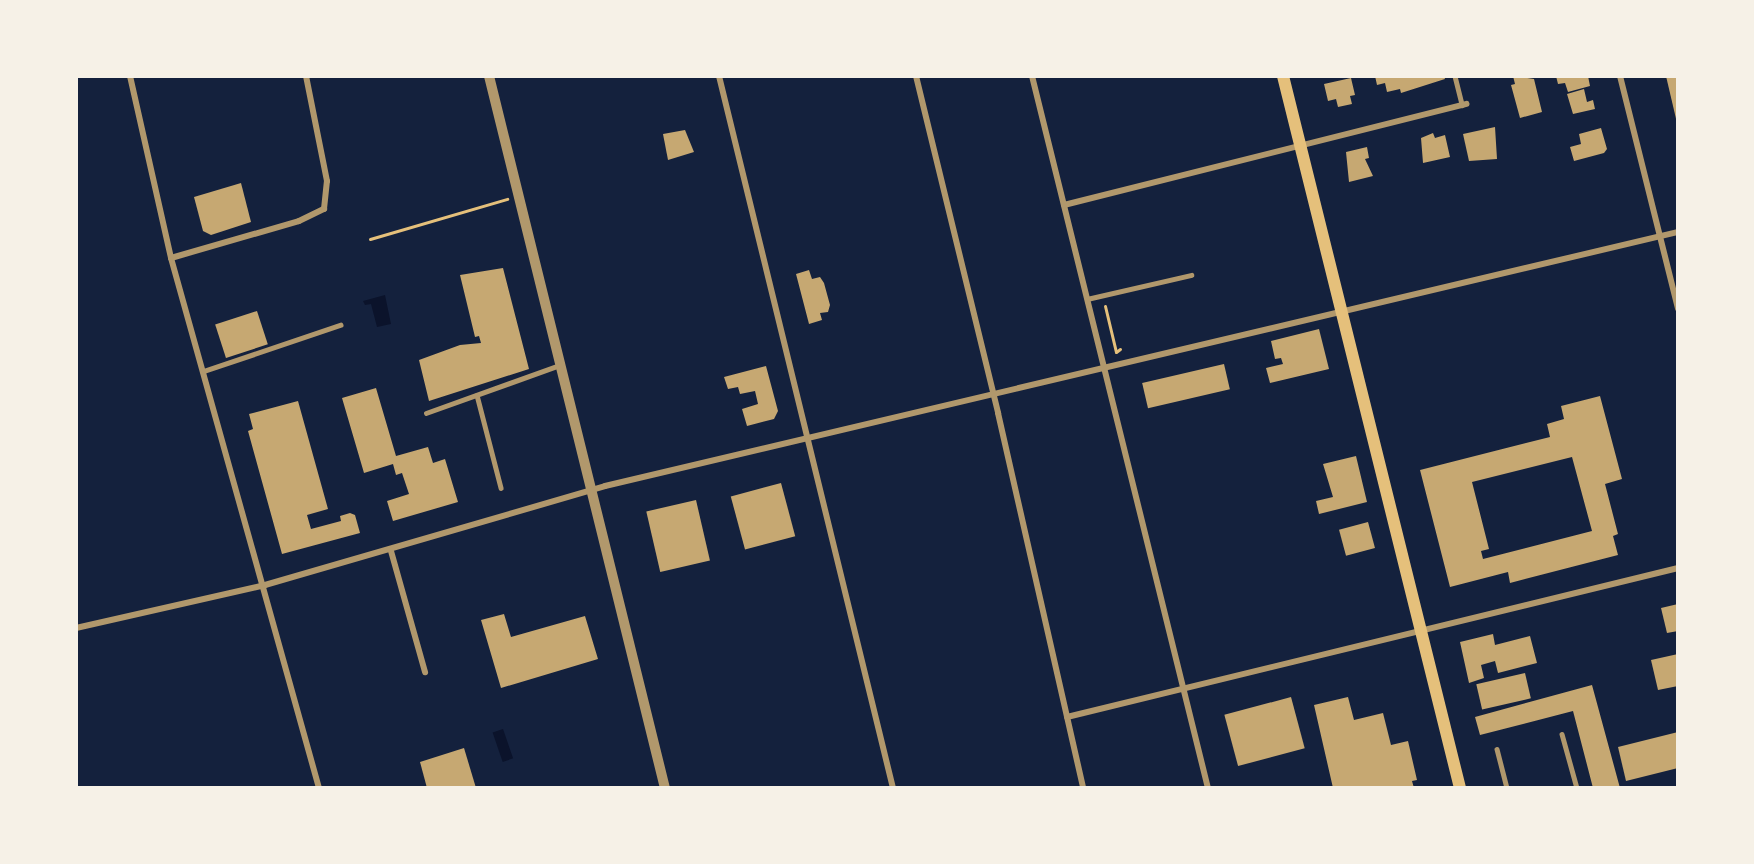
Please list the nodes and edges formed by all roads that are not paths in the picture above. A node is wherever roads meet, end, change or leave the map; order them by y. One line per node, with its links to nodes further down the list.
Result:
1 (130, 76): 15 (street)
2 (306, 76): 15 (street)
3 (489, 76): 21 (street)
4 (719, 76): 27 (street)
5 (1032, 76): 12 (street)
6 (1283, 76): 11 (main road)
7 (1455, 76): 10 (lane)
8 (1620, 76): 14 (street)
9 (917, 77): 24 (street)
10 (1465, 104): 11 (street)
11 (1300, 144): 12 (street); 19 (main road)
12 (1064, 205): 17 (street)
13 (1677, 231): 14 (street)
14 (1658, 236): 18 (street); 19 (street)
15 (171, 258): 23 (street)
16 (1191, 275): 17 (lane)
17 (1087, 299): 22 (street)
18 (1677, 309)
19 (1341, 310): 22 (street); 34 (main road)
20 (340, 325): 23 (lane)
21 (560, 365): 25 (lane); 29 (street)
22 (1104, 368): 24 (street); 36 (street)
23 (204, 371): 32 (street)
24 (994, 394): 27 (street); 37 (street)
25 (477, 395): 26 (lane); 28 (lane)
26 (426, 413)
27 (807, 439): 29 (street); 42 (street)
28 (501, 488)
29 (591, 490): 30 (street); 41 (street)
30 (391, 551): 32 (street); 35 (street)
31 (1677, 568): 34 (street)
32 (265, 585): 33 (street); 40 (street)
33 (76, 628)
34 (1419, 632): 36 (street); 45 (main road)
35 (425, 672)
36 (1184, 687): 37 (street); 44 (street)
37 (1066, 717): 43 (street)
38 (1562, 734): 47 (lane)
39 (1497, 749): 46 (lane)
40 (319, 788)
41 (665, 788)
42 (893, 788)
43 (1083, 788)
44 (1208, 788)
45 (1460, 788)
46 (1507, 788)
47 (1577, 788)

